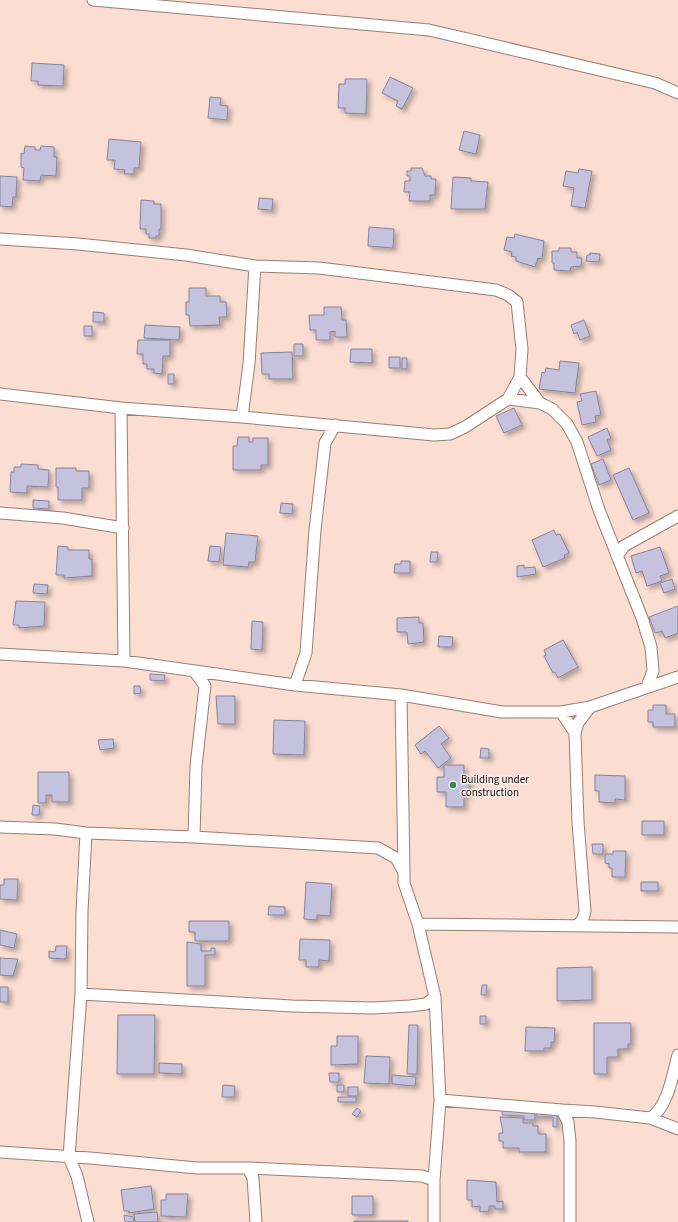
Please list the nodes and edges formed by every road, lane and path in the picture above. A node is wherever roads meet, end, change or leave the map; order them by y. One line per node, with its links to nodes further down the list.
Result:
1 (93, 0): 2 (street)
2 (678, 93)
3 (0, 239): 4 (street)
4 (255, 266): 5 (street); 10 (street)
5 (520, 377): 7 (street); 8 (street)
6 (0, 394): 9 (street)
7 (508, 399): 8 (street); 12 (street)
8 (540, 403): 17 (street)
9 (121, 408): 10 (street); 16 (street)
10 (242, 417): 11 (street)
11 (317, 424): 12 (street); 13 (street)
12 (334, 425): 13 (street)
13 (325, 443): 22 (street)
14 (0, 513): 16 (street)
15 (678, 516): 17 (street)
16 (123, 528): 19 (street)
17 (617, 556): 23 (street)
18 (0, 654): 19 (street)
19 (124, 661): 20 (street)
20 (195, 672): 22 (street); 30 (street)
21 (678, 677): 23 (street)
22 (295, 685): 24 (street)
23 (647, 687): 25 (street)
24 (401, 695): 26 (street); 31 (street)
25 (590, 707): 26 (street); 27 (street)
26 (561, 712): 27 (street)
27 (575, 733): 33 (street)
28 (0, 826): 29 (street)
29 (86, 833): 30 (street); 35 (street)
30 (194, 838): 31 (street)
31 (404, 872): 32 (street)
32 (418, 924): 33 (street); 36 (street)
33 (577, 926): 34 (street)
34 (678, 927)
35 (82, 994): 36 (street); 43 (street)
36 (435, 997): 38 (street)
37 (678, 1055): 40 (street)
38 (440, 1100): 39 (street); 47 (street)
39 (562, 1110): 40 (street); 51 (street)
40 (650, 1118): 41 (street)
41 (678, 1129)
42 (0, 1152): 43 (street)
43 (69, 1157): 44 (street); 46 (street)
44 (90, 1158): 45 (street); 46 (street)
45 (248, 1168): 47 (street); 49 (street)
46 (78, 1176): 48 (street)
47 (434, 1180): 50 (street)
48 (88, 1222)
49 (256, 1222)
50 (434, 1222)
51 (570, 1222)

